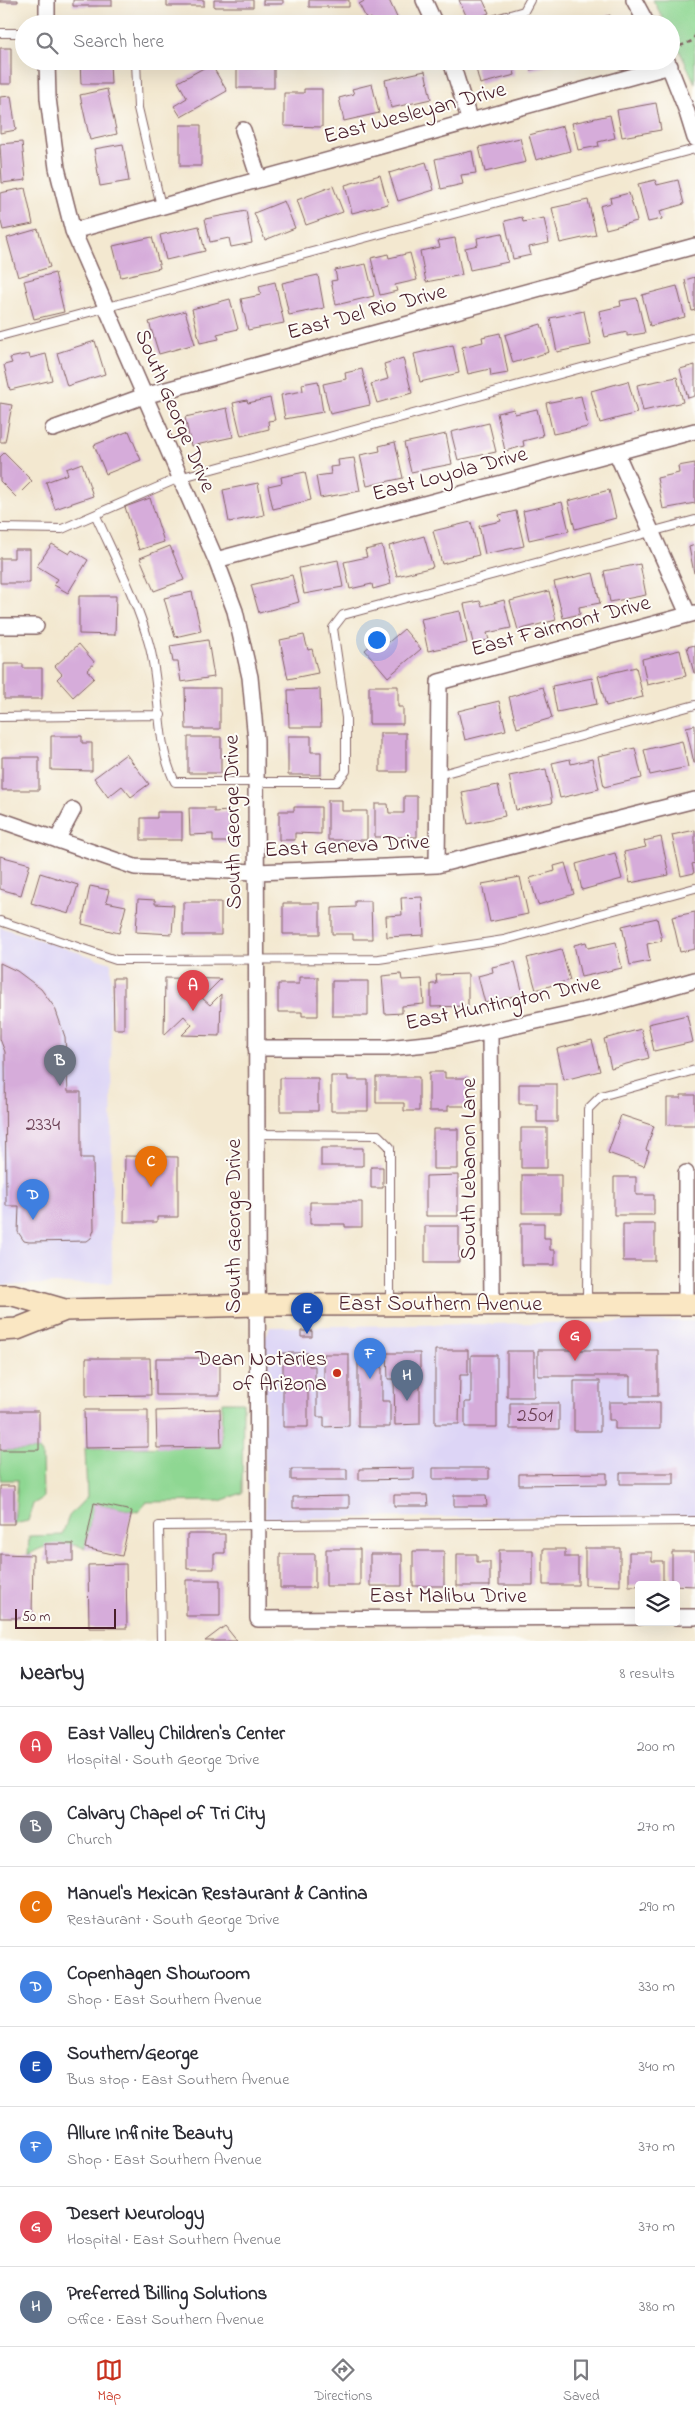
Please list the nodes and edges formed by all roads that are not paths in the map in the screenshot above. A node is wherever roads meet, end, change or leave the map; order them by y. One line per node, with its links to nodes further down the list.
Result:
1 (46, 0): 5 (street)
2 (424, 0): 6 (street)
3 (530, 0): 7 (lane)
4 (634, 0): 8 (street)
5 (47, 15)
6 (431, 15)
7 (510, 15)
8 (642, 15)
9 (0, 33): 10 (lane)
10 (15, 33)
11 (47, 70): 22 (street, South George Drive)
12 (136, 70): 21 (lane)
13 (454, 70): 16 (street)
14 (648, 70): 16 (street, East Wesleyan Drive)
15 (670, 70): 18 (street)
16 (470, 122): 20 (street, East Wesleyan Drive)
17 (244, 130): 20 (street)
18 (695, 138)
19 (695, 149): 24 (lane)
20 (259, 179): 21 (street, East Wesleyan Drive)
21 (161, 206): 22 (street, East Wesleyan Drive)
22 (73, 230): 24 (street, South George Drive)
23 (695, 246): 27 (street, East Del Rio Drive)
24 (108, 308): 25 (lane); 27 (street, South George Drive)
25 (0, 336)
26 (695, 337): 31 (lane)
27 (144, 396): 28 (street, East Del Rio Drive); 31 (street, South George Drive)
28 (53, 428)
29 (695, 431): 30 (street, East Loyola Drive)
30 (616, 452): 35 (street); 36 (street, East Loyola Drive)
31 (179, 478): 32 (lane); 36 (street, South George Drive)
32 (96, 516): 34 (lane); 41 (lane)
33 (695, 520): 35 (lane)
34 (0, 528)
35 (651, 532): 37 (street); 44 (lane)
36 (216, 560): 44 (street, South George Drive)
37 (692, 614): 43 (street, East Fairmont Drive)
38 (0, 626): 39 (street)
39 (36, 626)
40 (695, 705): 43 (lane)
41 (160, 715): 42 (lane); 44 (lane)
42 (0, 718)
43 (438, 775): 49 (street)
44 (256, 782): 50 (street, South George Drive)
45 (695, 800): 49 (street, East Geneva Drive)
46 (73, 810): 48 (street)
47 (0, 820): 48 (street, East Geneva Drive)
48 (57, 840): 50 (street, East Geneva Drive)
49 (437, 865): 50 (street, East Geneva Drive)
50 (256, 872): 53 (street, South George Drive)
51 (695, 888): 53 (lane)
52 (0, 921): 53 (lane)
53 (256, 961): 56 (street, South George Drive)
54 (695, 980): 55 (street, East Huntington Drive)
55 (490, 1032): 56 (street, East Huntington Drive); 65 (street, South Lebanon Lane)
56 (256, 1048): 58 (street, South George Drive)
57 (695, 1070): 64 (lane)
58 (256, 1134): 62 (street, South George Drive); 63 (lane)
59 (686, 1173): 61 (street)
60 (0, 1295): 66 (main road, East Southern Avenue)
61 (691, 1304): 64 (main road, East Southern Avenue)
62 (257, 1305): 63 (main road, East Southern Avenue); 66 (main road, East Southern Avenue); 69 (street, South George Drive)
63 (390, 1305): 65 (main road, East Southern Avenue)
64 (588, 1305): 65 (main road, East Southern Avenue)
65 (492, 1306)
66 (65, 1310): 67 (main road, East Southern Avenue)
67 (0, 1330)
68 (695, 1521): 69 (lane)
69 (257, 1524): 73 (street, South George Drive); 74 (lane)
70 (635, 1617): 73 (street, East Malibu Drive)
71 (680, 1617): 72 (street)
72 (695, 1617)
73 (258, 1619)
74 (161, 1641)

